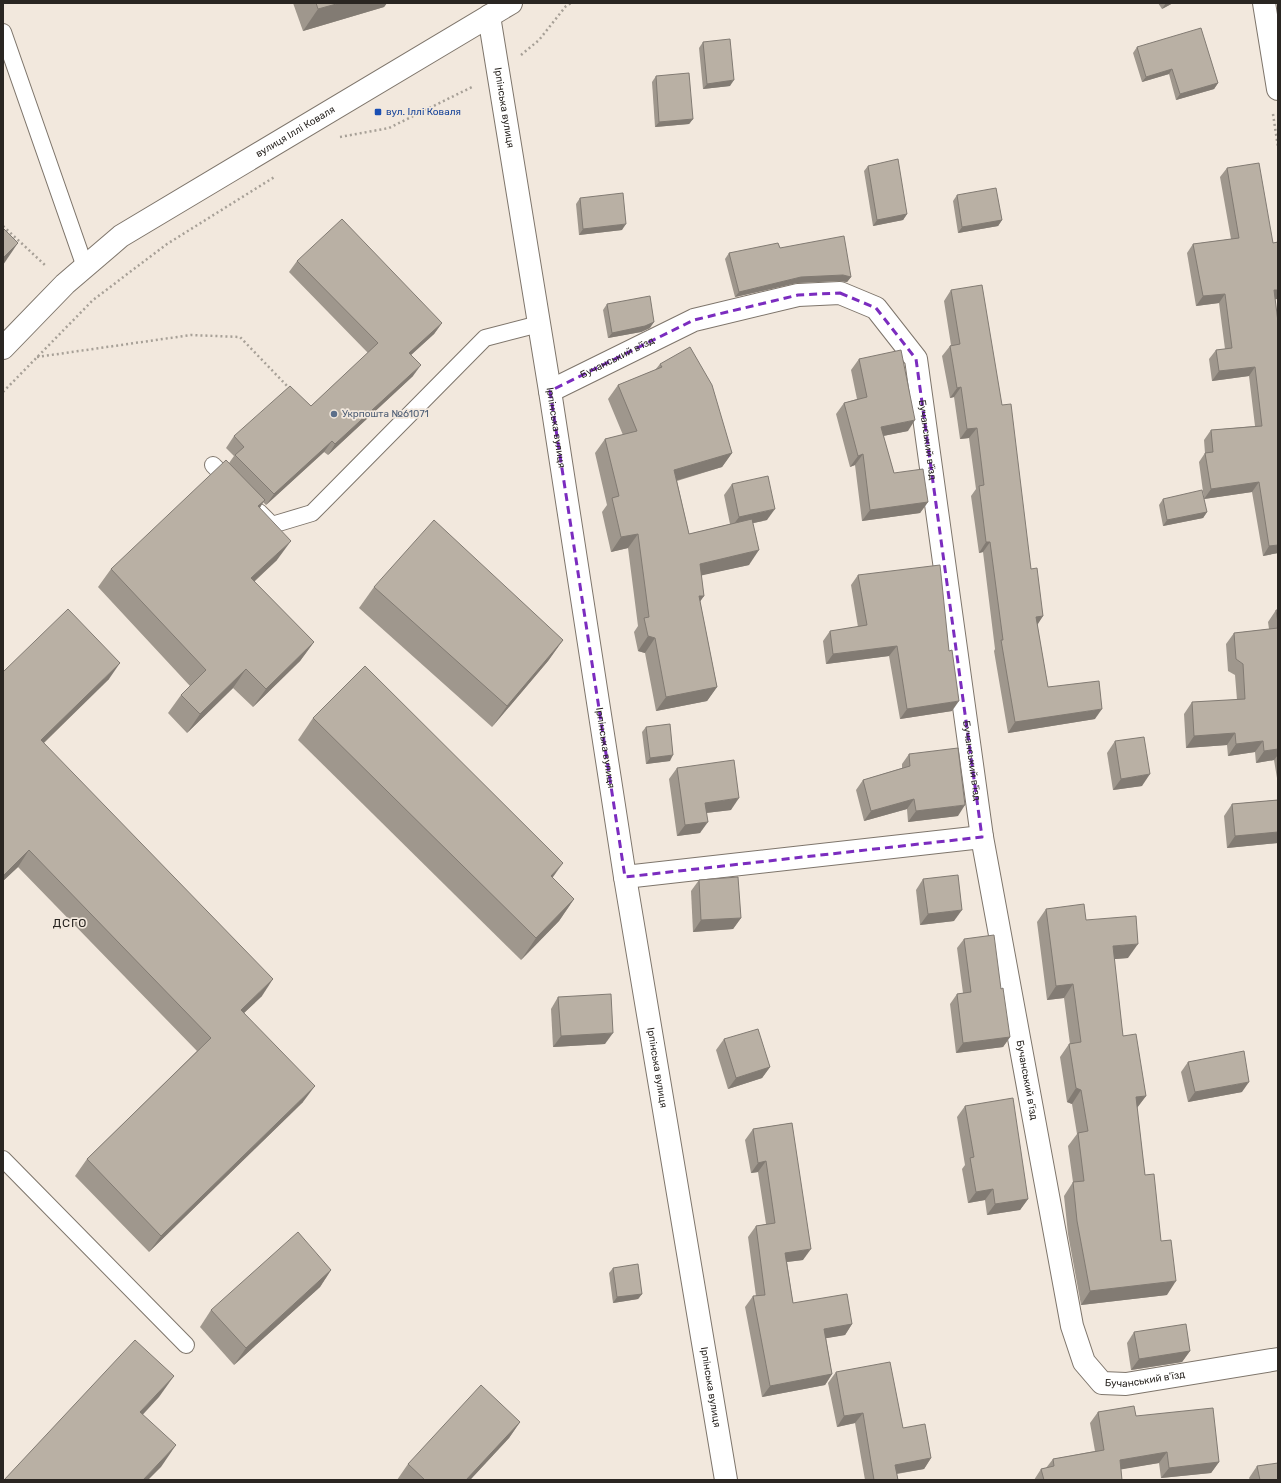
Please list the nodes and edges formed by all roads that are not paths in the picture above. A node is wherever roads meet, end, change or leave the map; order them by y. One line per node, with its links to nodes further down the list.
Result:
1 (511, 3): 3 (street, вулиця Іллі Коваля)
2 (1264, 3): 5 (street)
3 (489, 16): 6 (street, вулиця Іллі Коваля); 7 (street, Ірпінська вулиця)
4 (3, 32): 6 (lane)
5 (1278, 89)
6 (85, 267): 8 (street, вулиця Іллі Коваля)
7 (539, 324): 9 (street, Ірпінська вулиця); 10 (lane)
8 (3, 348)
9 (550, 391): 11 (street, Бучанський в'їзд); 12 (street, Ірпінська вулиця)
10 (213, 465)
11 (982, 837): 12 (street); 15 (street, Бучанський в'їзд)
12 (625, 877): 16 (street, Ірпінська вулиця)
13 (3, 1159): 14 (lane)
14 (186, 1345)
15 (1278, 1359)
16 (726, 1480)

